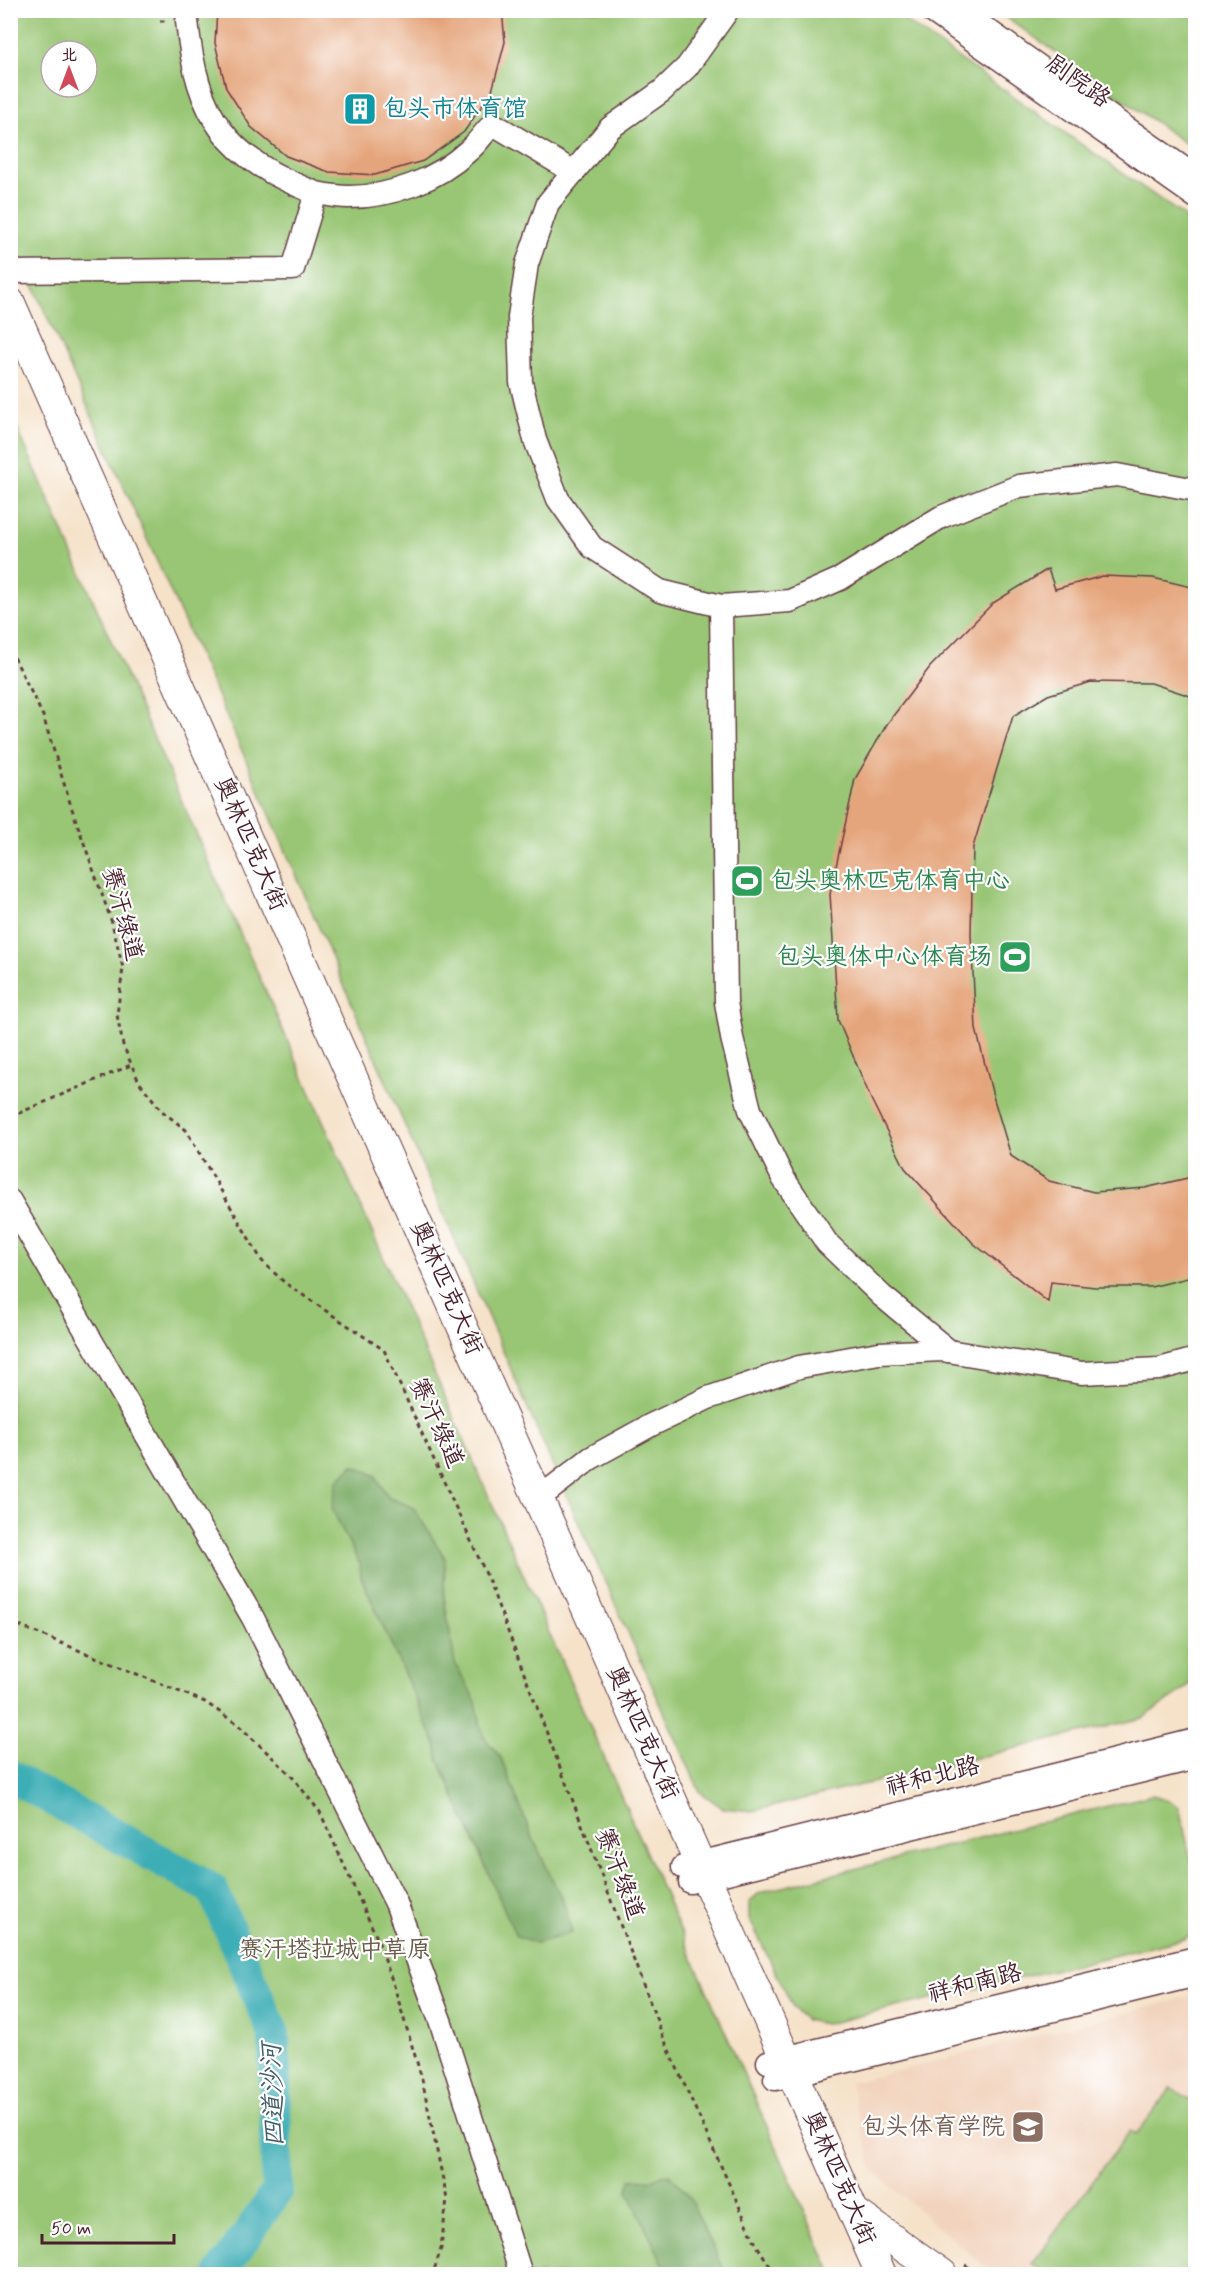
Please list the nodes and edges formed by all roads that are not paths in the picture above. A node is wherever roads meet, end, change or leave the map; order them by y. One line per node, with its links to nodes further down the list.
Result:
1 (728, 10): 5 (street)
2 (930, 10): 8 (street, 剧院路)
3 (959, 10): 6 (street, 剧院路)
4 (188, 21): 7 (street)
5 (574, 172): 7 (street); 13 (street)
6 (1196, 177)
7 (316, 193): 9 (street)
8 (1196, 197)
9 (10, 272)
10 (10, 303): 17 (main road, 奥林匹克大街)
11 (10, 340): 20 (main road, 奥林匹克大街)
12 (1196, 490): 13 (street)
13 (721, 606): 15 (street)
14 (10, 1201): 26 (street)
15 (949, 1351): 16 (street); 17 (street)
16 (1196, 1359)
17 (539, 1498): 20 (main road, 奥林匹克大街)
18 (1196, 1740): 20 (street, 祥和北路)
19 (1196, 1758): 20 (street, 祥和北路)
20 (695, 1872): 23 (main road, 奥林匹克大街)
21 (1196, 1958): 23 (street, 祥和南路)
22 (1196, 1975): 23 (street, 祥和南路)
23 (781, 2068): 24 (main road, 奥林匹克大街); 24 (main road, 奥林匹克大街)
24 (846, 2218): 25 (main road, 奥林匹克大街); 29 (main road)
25 (865, 2260): 27 (main road, 奥林匹克大街); 28 (main road)
26 (521, 2274)
27 (881, 2274)
28 (908, 2274)
29 (942, 2274)

